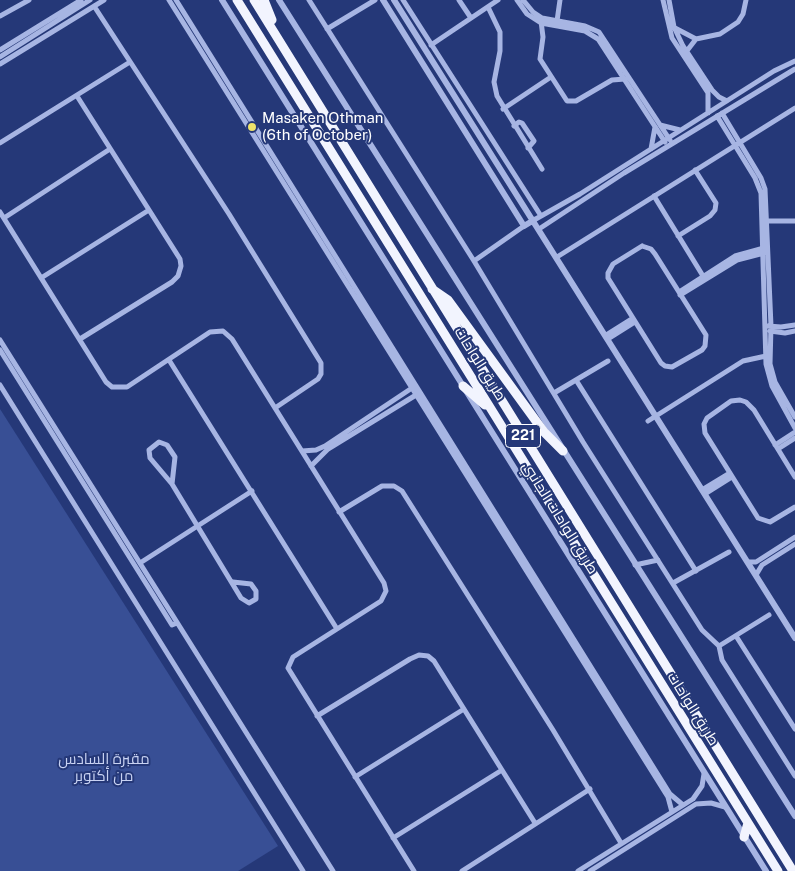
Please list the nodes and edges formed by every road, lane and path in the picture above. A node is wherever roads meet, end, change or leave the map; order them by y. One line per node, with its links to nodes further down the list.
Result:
1 (29, 0): 27 (street)
2 (81, 0): 40 (street)
3 (90, 0): 29 (street)
4 (104, 0): 25 (street)
5 (169, 0): 42 (street)
6 (176, 0): 42 (street)
7 (222, 0): 105 (street, طريق الواحات الجانبي)
8 (237, 0): 67 (highway, طريق الواحات / 221)
9 (254, 0): 37 (highway, طريق الواحات / 221)
10 (264, 0): 37 (highway)
11 (280, 0): 119 (street)
12 (309, 0): 35 (street)
13 (375, 0): 35 (street)
14 (383, 0): 78 (street)
15 (394, 0): 75 (street)
16 (403, 0): 39 (street)
17 (459, 0): 28 (street)
18 (498, 0): 26 (street)
19 (517, 0): 30 (street)
20 (523, 0): 30 (street)
21 (560, 0): 31 (street)
22 (663, 0): 41 (street)
23 (670, 0): 34 (street)
24 (746, 0): 38 (street)
25 (94, 6): 33 (street); 45 (street)
26 (488, 7): 28 (street); 55 (street)
27 (0, 16)
28 (471, 18): 39 (street)
29 (59, 20): 33 (street); 43 (street)
30 (541, 21): 32 (street); 36 (street)
31 (557, 22): 32 (street); 47 (street)
32 (550, 23): 36 (street); 47 (street)
33 (62, 26): 46 (street)
34 (674, 27): 38 (street); 41 (street)
35 (327, 29): 85 (street)
36 (543, 37): 49 (street)
37 (279, 39): 65 (highway, طريق الواحات / 221)
38 (696, 39): 41 (street)
39 (431, 45): 73 (street)
40 (0, 50)
41 (684, 52): 53 (street); 56 (street)
42 (207, 55): 80 (street); 82 (street)
43 (0, 57)
44 (795, 61): 53 (street)
45 (130, 62): 52 (street); 109 (street)
46 (0, 64)
47 (620, 67): 50 (street); 51 (street); 58 (street)
48 (795, 69): 57 (street)
49 (551, 77): 51 (street); 55 (street)
50 (625, 79): 51 (street); 58 (street)
51 (612, 80)
52 (77, 96): 61 (street); 64 (street)
53 (727, 101): 56 (street)
54 (795, 108): 62 (street)
55 (503, 109): 68 (street)
56 (708, 113): 59 (street)
57 (719, 114): 62 (street); 63 (street)
58 (657, 126): 59 (street); 60 (street); 66 (street)
59 (681, 130): 60 (street)
60 (666, 140): 63 (street); 66 (street)
61 (0, 143)
62 (737, 144): 69 (street); 77 (street); 83 (street)
63 (670, 146): 79 (street)
64 (110, 149): 71 (street); 74 (street)
65 (345, 149): 67 (highway); 89 (highway, طريق الواحات / 221)
66 (651, 149): 73 (street)
67 (334, 156): 110 (highway, طريق الواحات / 221)
68 (542, 169)
69 (695, 170): 70 (street); 81 (street)
70 (654, 196): 81 (street); 84 (street)
71 (149, 210): 88 (street); 97 (street)
72 (0, 212): 74 (street)
73 (541, 216): 75 (street)
74 (4, 218): 88 (street)
75 (534, 220): 78 (street); 79 (street)
76 (795, 221): 77 (street)
77 (768, 222): 94 (street)
78 (524, 226): 85 (street)
79 (539, 228): 84 (street)
80 (324, 235): 82 (street); 91 (street)
81 (678, 236): 87 (street)
82 (318, 238): 91 (street)
83 (764, 251): 86 (street); 94 (street)
84 (557, 256): 96 (street)
85 (474, 261): 107 (street)
86 (727, 263): 87 (street); 90 (street)
87 (703, 276): 90 (street)
88 (41, 278): 97 (street)
89 (431, 288): 119 (highway); 179 (highway, طريق الواحات / 221)
90 (679, 293): 92 (street); 92 (street)
91 (369, 315): 106 (street); 141 (street)
92 (634, 320): 96 (street)
93 (795, 324): 94 (street)
94 (769, 328): 95 (street); 100 (street); 112 (street)
95 (795, 331)
96 (607, 337): 111 (street)
97 (80, 339): 101 (street)
98 (0, 340): 123 (street)
99 (0, 350): 123 (street)
100 (766, 356): 111 (street); 114 (street)
101 (169, 360): 109 (street); 125 (street)
102 (608, 361): 103 (street)
103 (576, 380): 107 (street); 137 (street)
104 (0, 385): 171 (street)
105 (463, 386): 110 (highway); 154 (street, طريق الواحات الجانبي)
106 (412, 388): 108 (street); 118 (street)
107 (554, 393): 133 (street)
108 (416, 395): 120 (street); 143 (street)
109 (275, 408): 118 (street)
110 (493, 412): 165 (highway, طريق الواحات / 221)
111 (656, 416): 113 (street); 126 (street)
112 (795, 418)
113 (648, 422)
114 (795, 428)
115 (795, 432): 117 (street)
116 (795, 438): 117 (street)
117 (776, 447): 121 (street); 122 (street)
118 (302, 451): 120 (street)
119 (563, 451): 136 (street)
120 (312, 466): 128 (street)
121 (731, 475): 126 (street); 127 (street)
122 (795, 477)
123 (86, 483): 135 (street); 144 (street)
124 (172, 484): 124 (street); 129 (street)
125 (252, 491): 129 (street); 145 (street)
126 (704, 492): 134 (street)
127 (795, 507)
128 (340, 512): 145 (street); 157 (street)
129 (198, 526): 135 (street); 139 (street)
130 (795, 537): 134 (street)
131 (795, 544): 138 (street)
132 (729, 552): 137 (street)
133 (658, 560): 136 (street); 140 (street)
134 (748, 562): 138 (street)
135 (140, 563): 144 (street)
136 (636, 565): 163 (street)
137 (696, 571): 140 (street)
138 (756, 575): 147 (street)
139 (233, 582): 139 (street)
140 (673, 583): 148 (street)
141 (560, 615): 143 (street); 152 (street)
142 (769, 616): 146 (street)
143 (555, 618): 152 (street)
144 (175, 624): 172 (street)
145 (337, 629): 150 (street)
146 (736, 636): 148 (street); 151 (street)
147 (795, 638)
148 (720, 646): 155 (street)
149 (464, 709): 150 (street); 153 (street); 156 (street)
150 (317, 716): 156 (street)
151 (795, 729)
152 (633, 738): 160 (street); 162 (street)
153 (502, 770): 164 (street); 168 (street)
154 (704, 774): 158 (street); 161 (street, طريق الواحات الجانبي)
155 (795, 776)
156 (355, 777): 168 (street)
157 (590, 789): 164 (street); 169 (street)
158 (693, 799): 159 (street); 160 (street)
159 (696, 804): 161 (street); 166 (street)
160 (683, 805): 162 (street)
161 (725, 807): 167 (street, طريق الواحات الجانبي)
162 (672, 812): 166 (street)
163 (795, 816)
164 (535, 823): 174 (street)
165 (748, 823): 167 (highway); 178 (highway, طريق الواحات / 221)
166 (654, 827): 169 (street); 170 (street)
167 (744, 837): 177 (street, طريق الواحات الجانبي)
168 (393, 838): 173 (street)
169 (621, 843): 170 (street)
170 (600, 861): 175 (street); 176 (street)
171 (303, 871)
172 (333, 871)
173 (414, 871)
174 (462, 871)
175 (578, 871)
176 (590, 871)
177 (766, 871)
178 (778, 871)
179 (793, 871)

